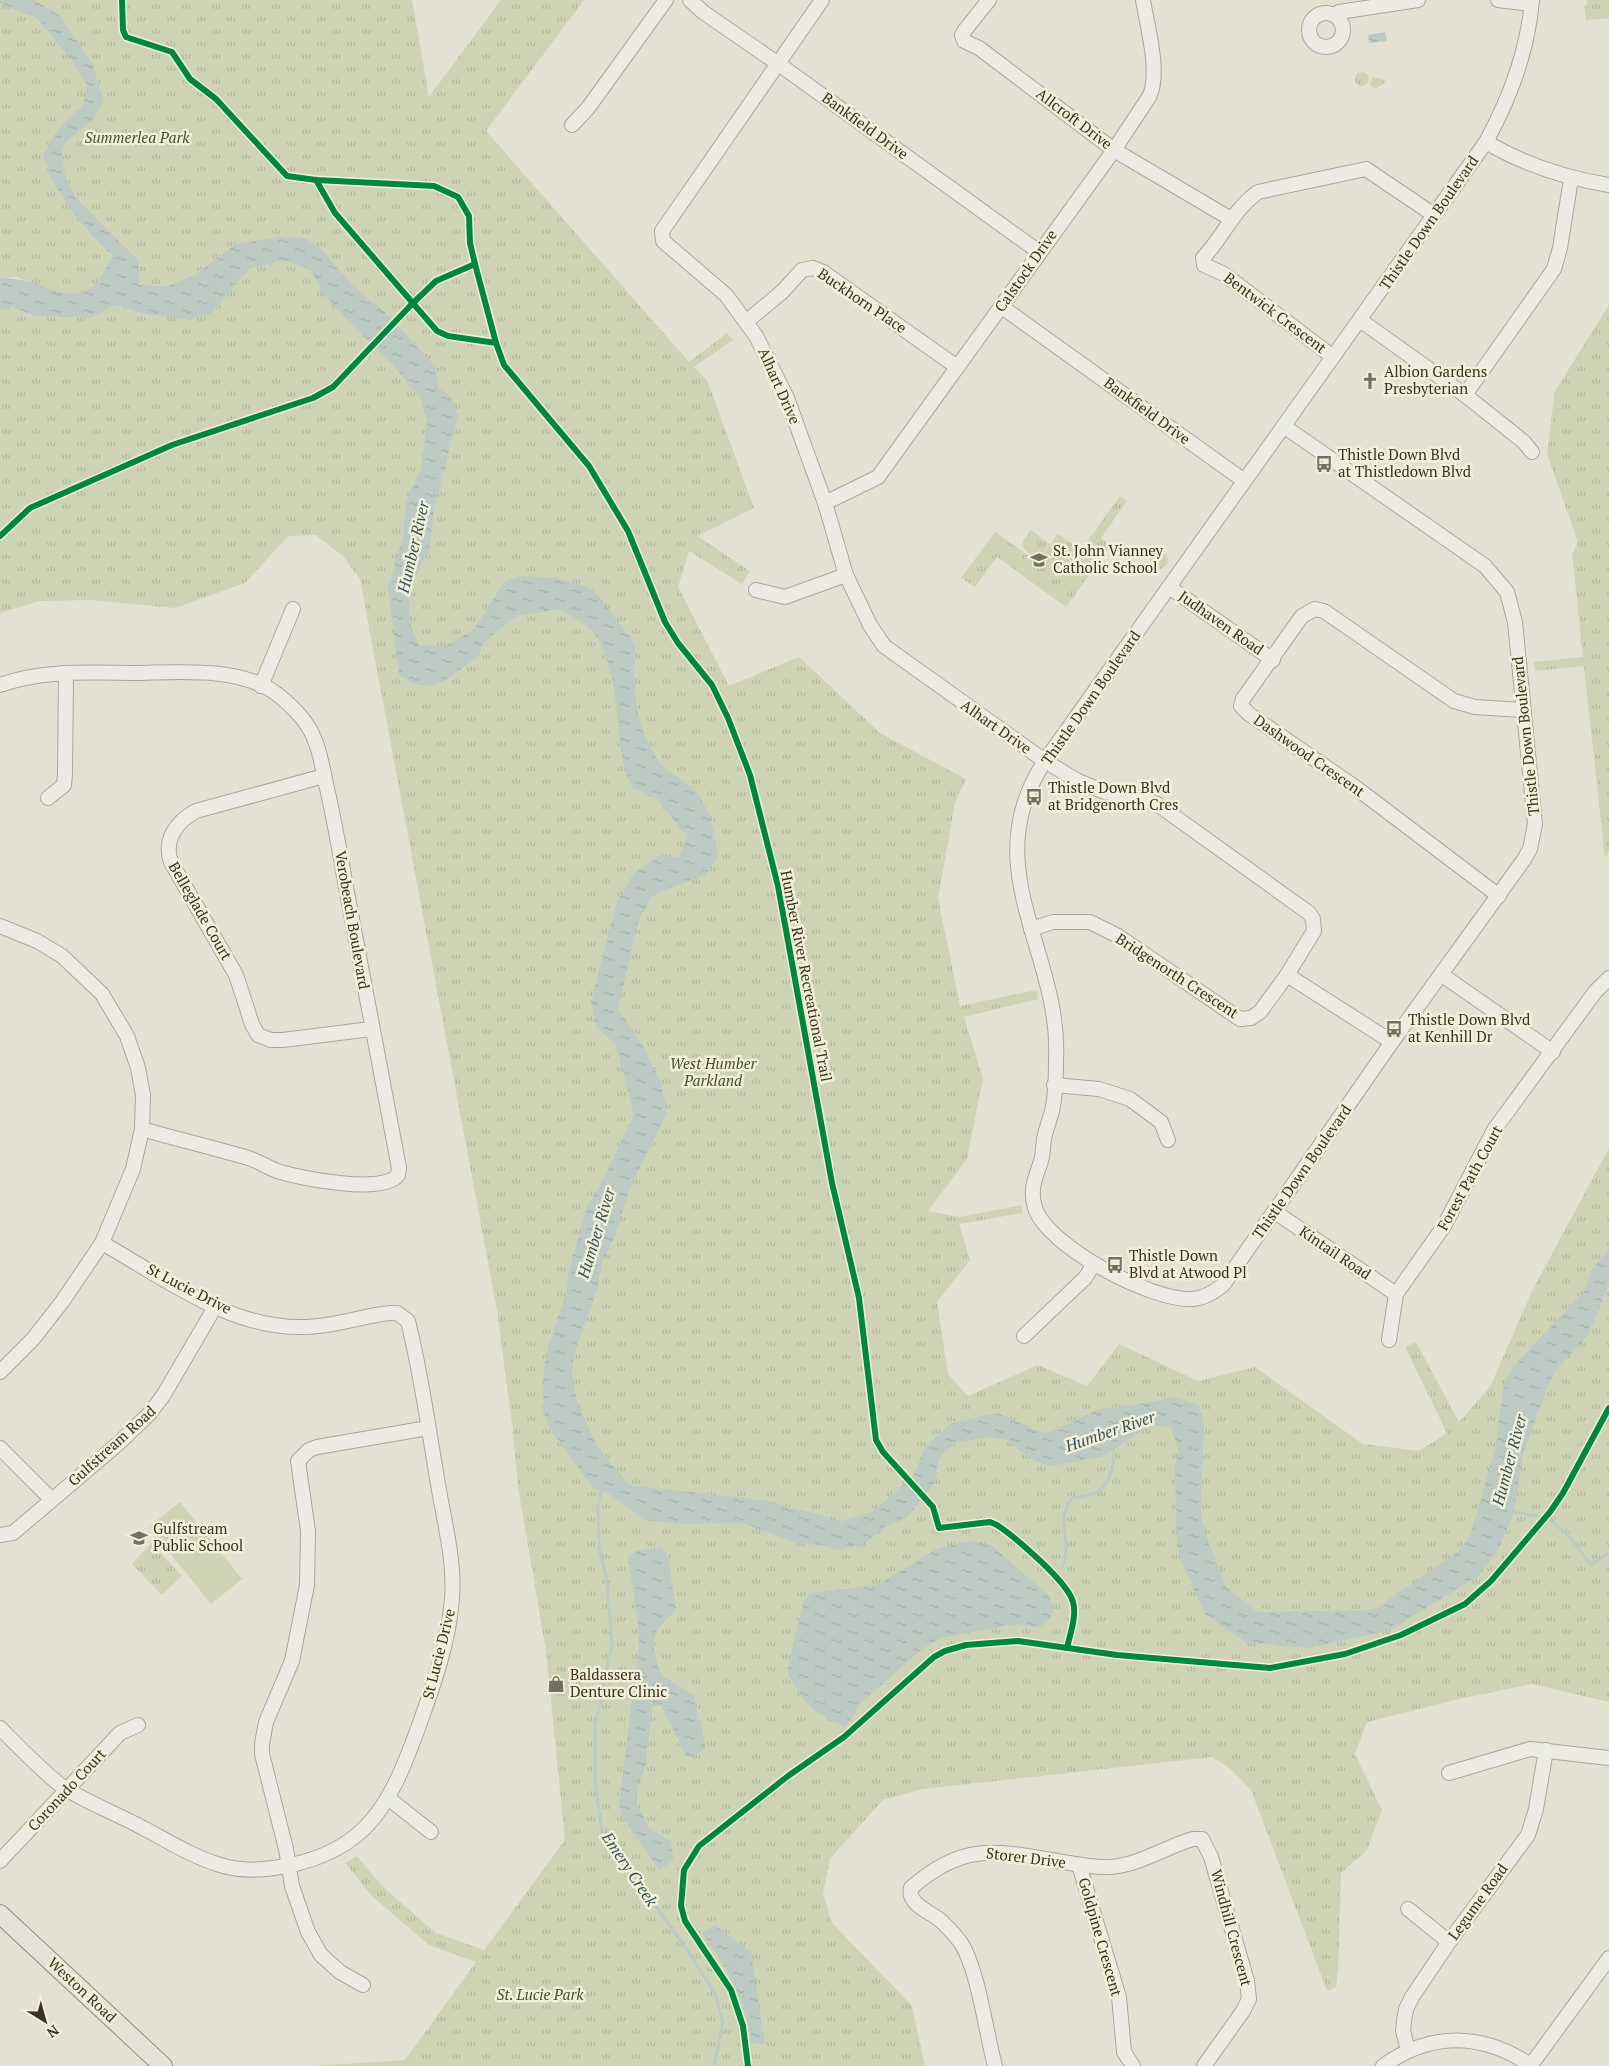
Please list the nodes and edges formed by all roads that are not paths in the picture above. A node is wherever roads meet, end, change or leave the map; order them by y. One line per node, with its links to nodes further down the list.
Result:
1 (666, 0): 11 (street)
2 (690, 0): 10 (street, Bankfield Drive)
3 (822, 0): 10 (street, Alhart Drive)
4 (989, 0): 13 (street, Allcroft Drive)
5 (1143, 0): 13 (street, Calstock Drive)
6 (1418, 0): 9 (street)
7 (1498, 0): 8 (street)
8 (1531, 2): 12 (street, Thistle Down Boulevard)
9 (1334, 15)
10 (778, 63): 18 (street, Bankfield Drive); 21 (street, Alhart Drive)
11 (572, 125)
12 (1486, 142): 14 (street); 16 (street, Thistle Down Boulevard)
13 (1114, 150): 17 (street, Allcroft Drive); 18 (street, Calstock Drive)
14 (1571, 179): 15 (street); 24 (street)
15 (1609, 184)
16 (1434, 215): 17 (street, Bentwick Crescent); 20 (street, Thistle Down Boulevard)
17 (1231, 219): 22 (street, Bentwick Crescent)
18 (1039, 252): 19 (street, Calstock Drive)
19 (1002, 307): 23 (street, Calstock Drive); 27 (street, Bankfield Drive)
20 (1360, 320): 22 (street, Thistle Down Boulevard); 24 (street)
21 (747, 321): 23 (street, Buckhorn Place); 28 (street, Alhart Drive)
22 (1333, 357): 25 (street, Thistle Down Boulevard)
23 (957, 367): 28 (street, Calstock Drive)
24 (1465, 395): 26 (street)
25 (1285, 427): 27 (street, Thistle Down Boulevard); 37 (street, Thistle Down Boulevard)
26 (1532, 452)
27 (1243, 480): 30 (street, Thistle Down Boulevard)
28 (825, 503): 29 (street, Alhart Drive)
29 (846, 575): 31 (street); 38 (street, Alhart Drive)
30 (1170, 587): 33 (street, Judhaven Road); 38 (street, Thistle Down Boulevard)
31 (756, 590)
32 (293, 609): 36 (street)
33 (1273, 660): 37 (street, Dashwood Crescent); 41 (street, Dashwood Crescent)
34 (66, 673): 35 (street, Verobeach Boulevard); 36 (street, Verobeach Boulevard); 40 (street)
35 (0, 685)
36 (261, 686): 39 (street, Verobeach Boulevard)
37 (1522, 710): 41 (street, Thistle Down Boulevard)
38 (1045, 761): 43 (street, Thistle Down Boulevard); 44 (street, Bridgenorth Crescent)
39 (324, 776): 47 (street, Verobeach Boulevard); 47 (street, Belleglade Court)
40 (48, 798)
41 (1498, 896): 45 (street, Thistle Down Boulevard)
42 (0, 926): 51 (street)
43 (1031, 929): 44 (street, Bridgenorth Crescent); 50 (street, Thistle Down Boulevard)
44 (1287, 975): 48 (street)
45 (1442, 975): 48 (street, Thistle Down Boulevard); 49 (street)
46 (1609, 978): 49 (street, Forest Path Court)
47 (371, 1029): 51 (street, Verobeach Boulevard)
48 (1392, 1042): 53 (street, Thistle Down Boulevard)
49 (1553, 1052): 56 (street, Forest Path Court)
50 (1054, 1085): 52 (street); 55 (street, Thistle Down Boulevard)
51 (142, 1129): 54 (street)
52 (1168, 1140)
53 (1275, 1212): 55 (street, Thistle Down Boulevard); 56 (street, Kintail Road)
54 (102, 1243): 57 (street, St Lucie Drive); 60 (street)
55 (1094, 1264): 58 (street)
56 (1396, 1294): 59 (street, Forest Path Court)
57 (215, 1306): 61 (street, St Lucie Drive); 63 (street, Gulfstream Road)
58 (1024, 1336)
59 (1390, 1340)
60 (0, 1372)
61 (428, 1428): 71 (street, St Lucie Drive); 75 (street)
62 (0, 1448): 63 (street)
63 (51, 1499): 64 (street, Gulfstream Road)
64 (0, 1535)
65 (138, 1725): 70 (street, Coronado Court)
66 (0, 1728): 70 (street, St Lucie Drive)
67 (1546, 1750): 68 (street); 69 (street); 79 (street, Legume Road)
68 (1609, 1758)
69 (1449, 1774)
70 (68, 1790): 74 (street, Coronado Court); 75 (street, St Lucie Drive)
71 (388, 1798): 72 (street); 75 (street, St Lucie Drive)
72 (431, 1832)
73 (1202, 1840): 76 (street, Storer Drive); 86 (street, Windhill Crescent)
74 (0, 1861)
75 (289, 1865): 81 (street)
76 (1079, 1865): 84 (street, Storer Drive); 85 (street, Goldpine Crescent)
77 (1408, 1910): 79 (street)
78 (0, 1914): 83 (main road, Weston Road)
79 (1449, 1942): 82 (street, Legume Road)
80 (1609, 1958): 88 (street)
81 (363, 1984)
82 (1408, 2050): 87 (street); 88 (street)
83 (161, 2065)
84 (995, 2066)
85 (1133, 2066)
86 (1204, 2066)
87 (1383, 2066)
88 (1532, 2066)

